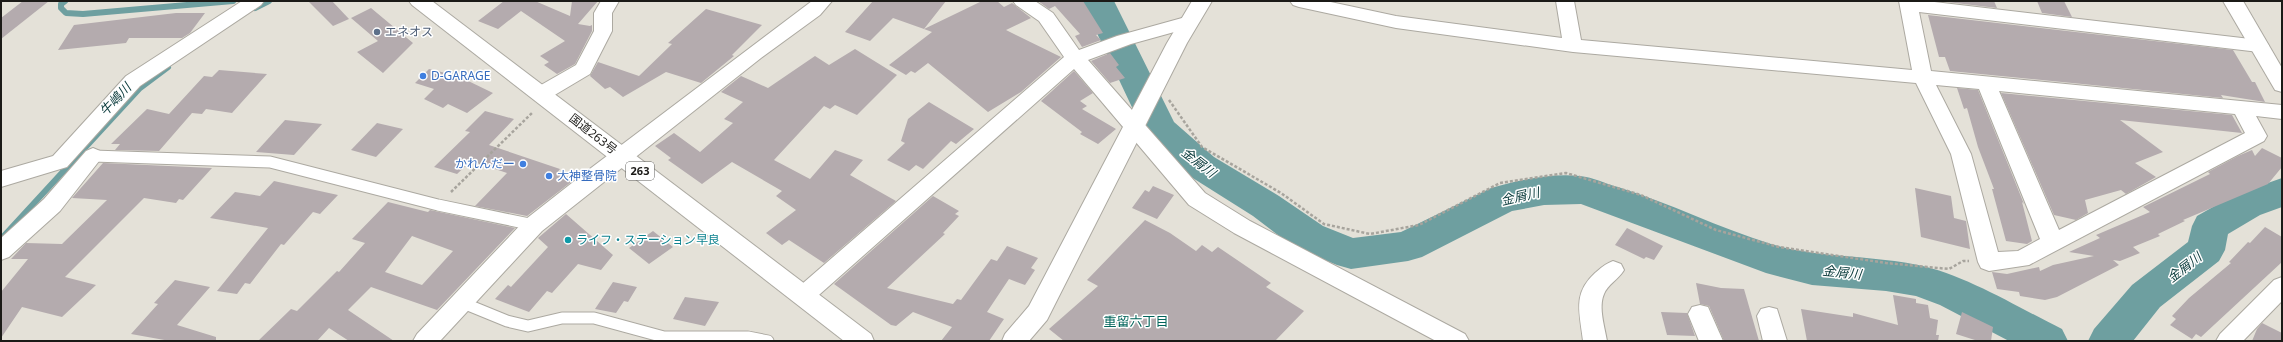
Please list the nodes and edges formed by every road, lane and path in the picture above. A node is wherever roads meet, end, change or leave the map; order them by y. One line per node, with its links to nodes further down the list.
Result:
1 (255, 1): 23 (street)
2 (419, 1): 19 (main road, 国道263号 / 263)
3 (610, 1): 19 (street)
4 (823, 1): 25 (street)
5 (1022, 1): 14 (street)
6 (1202, 1): 11 (main road)
7 (1299, 1): 12 (street)
8 (1565, 1): 12 (street)
9 (2233, 1): 13 (main road)
10 (1908, 3): 13 (street); 15 (street)
11 (1189, 22): 14 (street); 18 (main road)
12 (1573, 46): 15 (street)
13 (2259, 46): 17 (main road)
14 (1075, 58): 22 (street); 34 (street)
15 (1923, 78): 16 (street); 31 (street)
16 (1986, 83): 20 (street); 29 (street)
17 (2282, 85)
18 (1154, 87): 22 (main road); 31 (path)
19 (546, 97): 25 (main road, 国道263号 / 263); 27 (path)
20 (2242, 109): 21 (street); 29 (street)
21 (2282, 112)
22 (1135, 127): 41 (main road); 42 (street)
23 (66, 155): 24 (street); 26 (street)
24 (93, 156): 27 (lane); 30 (street)
25 (621, 156): 28 (street); 34 (main road, 国道263号 / 263)
26 (1, 179)
27 (438, 205): 28 (lane)
28 (534, 225): 35 (street)
29 (2053, 243): 31 (street)
30 (1, 251)
31 (1989, 262)
32 (1613, 270): 43 (street)
33 (2282, 286): 46 (street)
34 (803, 296): 40 (main road, 国道263号 / 263)
35 (463, 303): 38 (street); 39 (lane)
36 (1700, 314): 44 (street)
37 (1769, 316): 45 (street)
38 (424, 341)
39 (768, 341)
40 (862, 341)
41 (1014, 341)
42 (1457, 341)
43 (1595, 341)
44 (1711, 341)
45 (1775, 341)
46 (2228, 341)

